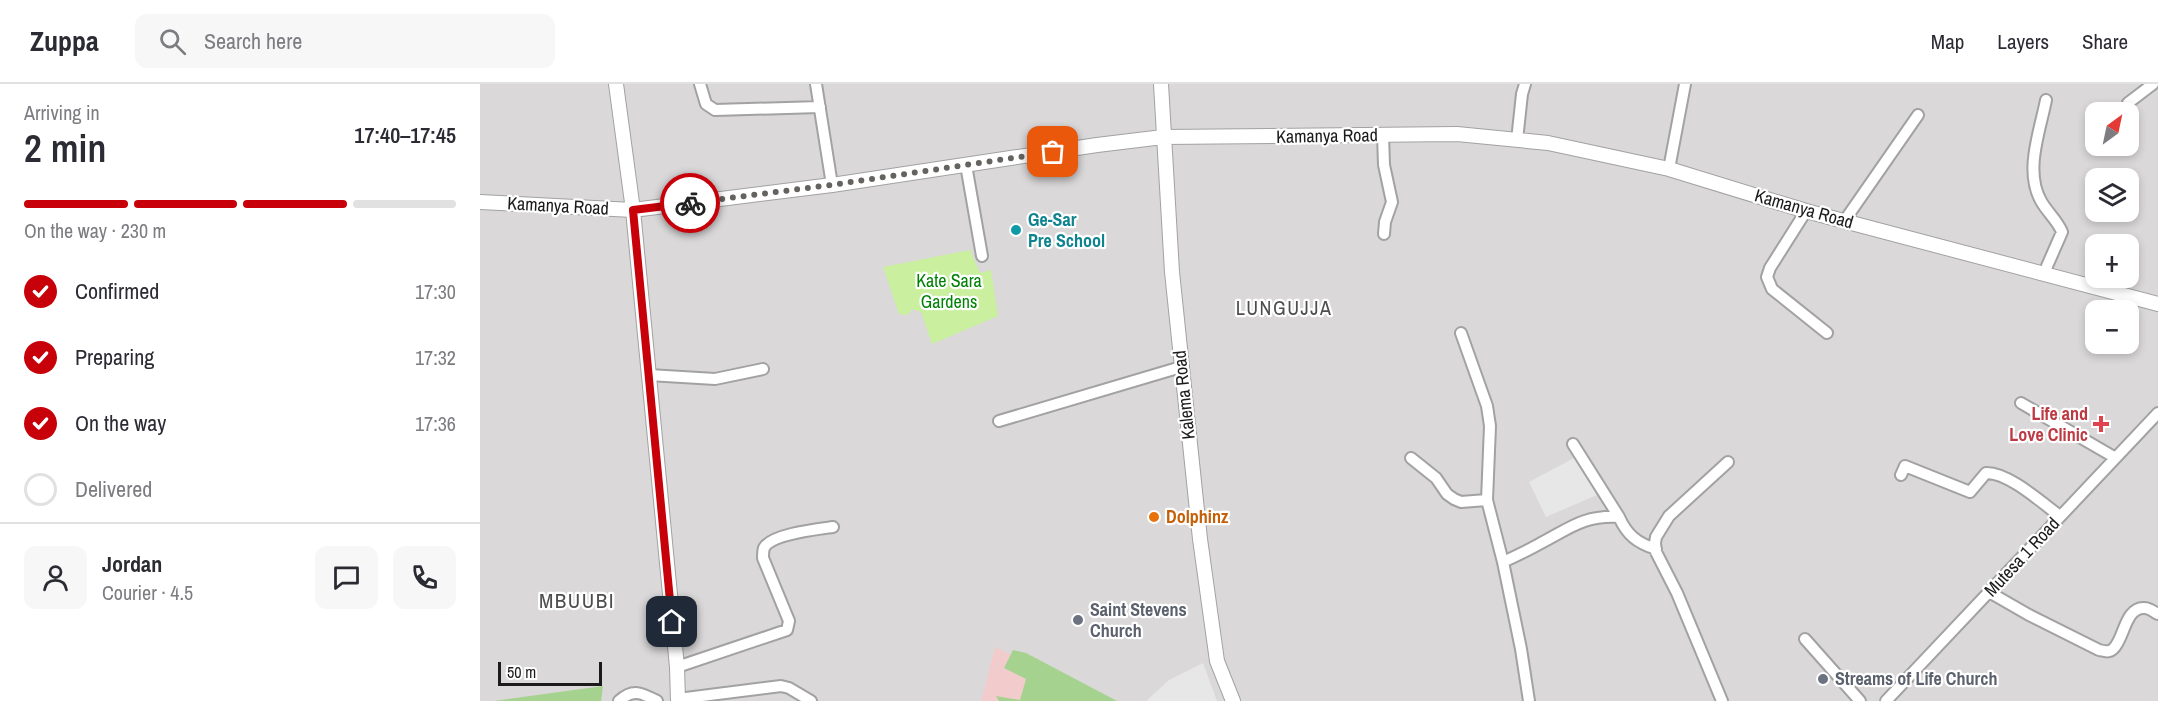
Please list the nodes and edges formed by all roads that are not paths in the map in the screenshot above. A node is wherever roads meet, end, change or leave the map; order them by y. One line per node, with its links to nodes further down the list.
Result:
1 (616, 84): 19 (street)
2 (700, 84): 10 (street)
3 (816, 84): 10 (street)
4 (1161, 84): 13 (street, Kalema Road)
5 (1525, 84): 14 (street)
6 (1685, 84): 16 (street)
7 (2153, 84): 9 (street)
8 (2046, 100): 24 (street)
9 (2129, 102)
10 (820, 107): 17 (street)
11 (1918, 115): 21 (street)
12 (1383, 135): 13 (street, Kamanya Road); 14 (street, Kamanya Road); 22 (street)
13 (1163, 137): 15 (street, Kamanya Road); 28 (street, Kalema Road)
14 (1516, 140): 16 (street, Kamanya Road)
15 (966, 165): 17 (street, Kamanya Road); 23 (street)
16 (1669, 169): 20 (street, Kamanya Road)
17 (831, 185): 19 (street, Kamanya Road)
18 (480, 202): 19 (street, Kamanya Road)
19 (633, 210): 30 (street)
20 (1806, 211): 21 (street, Kamanya Road); 27 (street)
21 (1845, 220): 24 (street, Kamanya Road)
22 (1384, 234)
23 (982, 256)
24 (2044, 273): 25 (street, Kamanya Road)
25 (2158, 304)
26 (1461, 333): 39 (street)
27 (1827, 333)
28 (1181, 367): 33 (street); 53 (street, Kalema Road)
29 (763, 369): 30 (street)
30 (649, 375): 48 (street)
31 (2021, 402): 35 (street)
32 (2158, 413): 35 (street, Mutesa 1 Road)
33 (999, 420)
34 (1573, 444): 41 (street)
35 (2115, 457): 40 (street, Mutesa 1 Road)
36 (1411, 458): 39 (street)
37 (1728, 462): 43 (street)
38 (1901, 475): 40 (street)
39 (1487, 500): 44 (street)
40 (2060, 516): 45 (street, Mutesa 1 Road)
41 (1619, 517): 43 (street); 44 (street)
42 (833, 527): 48 (street)
43 (1656, 549): 55 (street)
44 (1503, 562): 54 (street)
45 (1989, 592): 46 (street); 57 (street, Mutesa 1 Road)
46 (2158, 614)
47 (1805, 639): 56 (street)
48 (676, 667): 49 (street)
49 (678, 700): 52 (street)
50 (619, 701): 51 (street)
51 (657, 701)
52 (811, 701)
53 (1233, 701)
54 (1529, 701)
55 (1722, 701)
56 (1860, 701)
57 (1886, 701)

